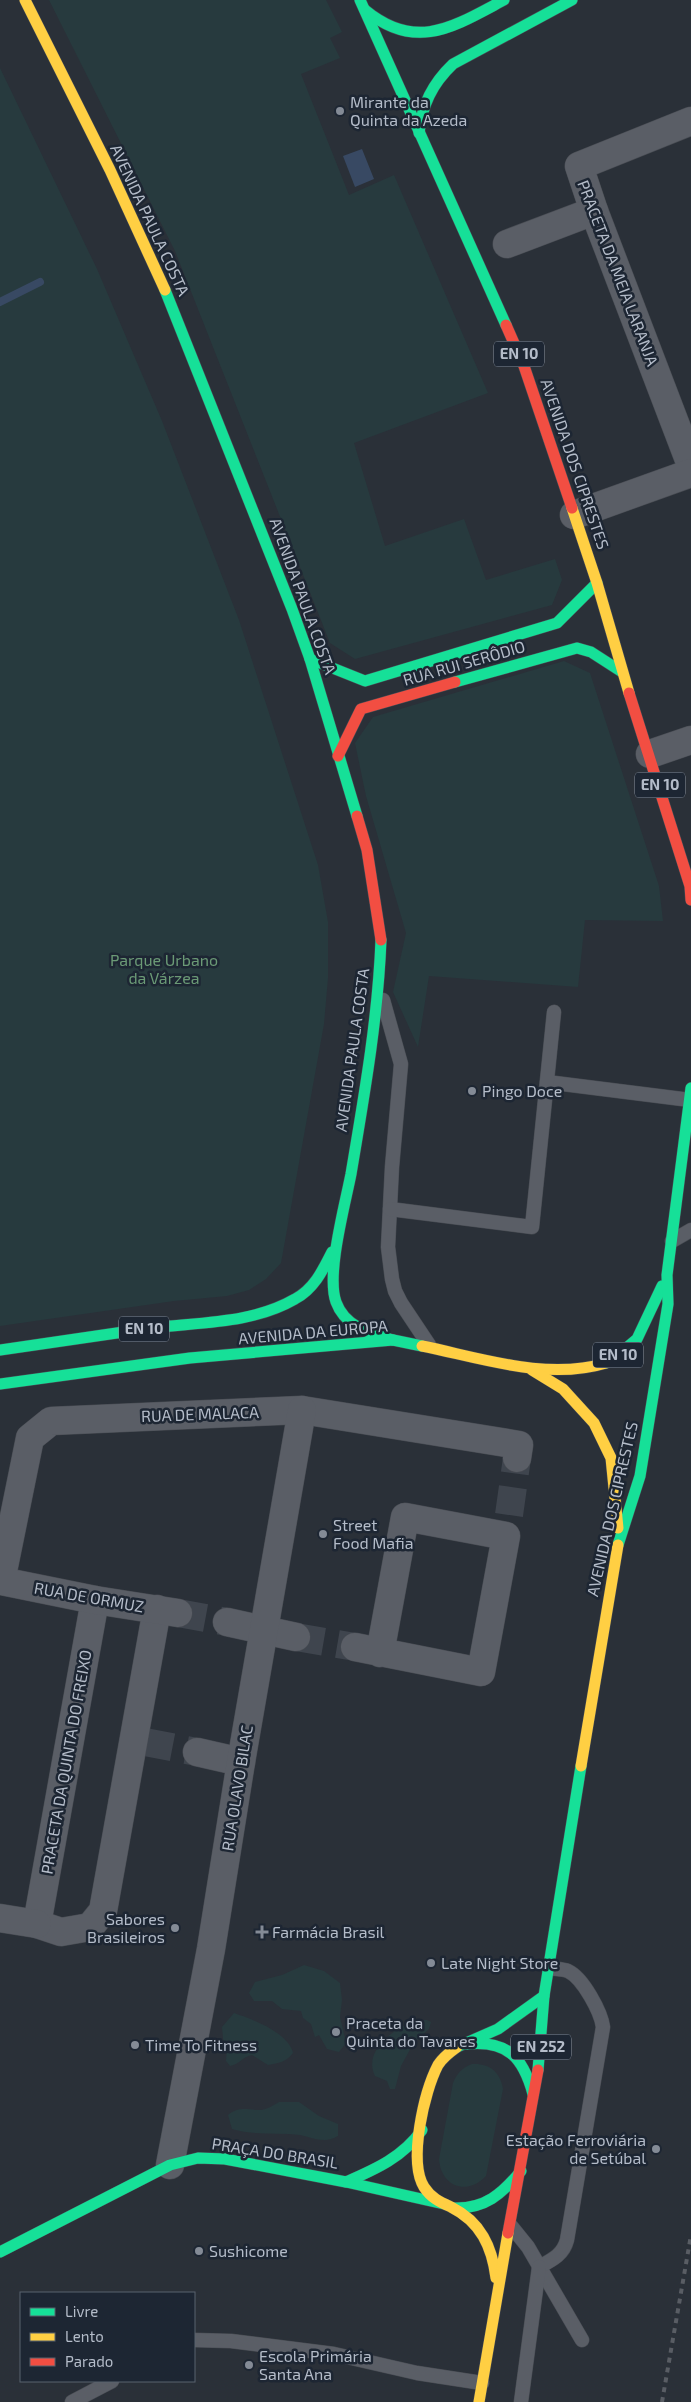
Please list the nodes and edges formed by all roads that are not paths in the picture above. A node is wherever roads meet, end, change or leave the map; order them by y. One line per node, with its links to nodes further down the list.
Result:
1 (25, 0): 13 (main road, AVENIDA PAULA COSTA)
2 (504, 0): 4 (main road)
3 (572, 0): 6 (main road)
4 (362, 4): 6 (main road, AVENIDA DOS CIPRESTES / EN 10)
5 (691, 121): 7 (street, PRACETA DA MEIA LARANJA)
6 (419, 133): 11 (main road, AVENIDA DOS CIPRESTES / EN 10)
7 (594, 211): 8 (street); 9 (street, PRACETA DA MEIA LARANJA)
8 (507, 244)
9 (691, 465)
10 (691, 472): 11 (street)
11 (574, 515): 12 (main road, AVENIDA DOS CIPRESTES / EN 10)
12 (597, 583): 13 (main road, RUA RUI SERÔDIO); 14 (main road, AVENIDA DOS CIPRESTES / EN 10)
13 (310, 659): 17 (main road, AVENIDA PAULA COSTA)
14 (622, 672): 16 (main road, AVENIDA DOS CIPRESTES / EN 10); 17 (main road, RUA RUI SERÔDIO)
15 (691, 740): 16 (street)
16 (650, 754): 18 (main road, AVENIDA DOS CIPRESTES / EN 10)
17 (338, 756): 19 (main road, AVENIDA PAULA COSTA)
18 (691, 900)
19 (379, 987): 23 (lane); 25 (main road, AVENIDA PAULA COSTA)
20 (554, 1012): 21 (lane)
21 (547, 1082): 22 (lane); 23 (lane)
22 (690, 1094): 26 (main road, AVENIDA DOS CIPRESTES / EN 10)
23 (390, 1209): 29 (lane)
24 (691, 1230): 26 (lane)
25 (338, 1241): 28 (main road); 30 (main road, AVENIDA DA EUROPA / EN 10)
26 (671, 1241): 27 (main road, AVENIDA DOS CIPRESTES / EN 10)
27 (667, 1275): 31 (main road, AVENIDA DA EUROPA / EN 10); 36 (main road, AVENIDA DOS CIPRESTES)
28 (392, 1340): 29 (main road, AVENIDA DA EUROPA / EN 10); 32 (main road, AVENIDA DA EUROPA / EN 10)
29 (431, 1348): 31 (main road, AVENIDA DA EUROPA / EN 10)
30 (0, 1350)
31 (527, 1368): 36 (main road)
32 (0, 1384)
33 (302, 1410): 34 (street, RUA DE MALACA); 37 (street, RUA DE MALACA); 40 (street, RUA OLAVO BILAC)
34 (518, 1451)
35 (507, 1526): 35 (street)
36 (619, 1539): 46 (main road, AVENIDA DOS CIPRESTES)
37 (1, 1581): 38 (street, RUA DE ORMUZ)
38 (94, 1600): 45 (street, PRACETA DA QUINTA DO FREIXO); 45 (street, RUA DE ORMUZ)
39 (227, 1622): 40 (street)
40 (264, 1630): 41 (street); 43 (street, RUA OLAVO BILAC)
41 (296, 1637)
42 (197, 1752): 43 (street)
43 (241, 1762): 51 (street, RUA OLAVO BILAC)
44 (0, 1918): 45 (street)
45 (37, 1924)
46 (549, 1968): 47 (main road, AVENIDA DOS CIPRESTES); 57 (lane)
47 (544, 1996): 48 (main road, AVENIDA DOS CIPRESTES / EN 252); 49 (main road, AVENIDA DOS CIPRESTES / EN 252)
48 (464, 2044): 49 (main road, AVENIDA DOS CIPRESTES / EN 252); 50 (main road, AVENIDA DOS CIPRESTES / EN 252)
49 (534, 2098): 52 (main road, AVENIDA DOS CIPRESTES / EN 252)
50 (422, 2130): 53 (main road, PRAÇA DO BRASIL); 54 (main road, AVENIDA DOS CIPRESTES / EN 252)
51 (170, 2165): 53 (main road, PRAÇA DO BRASIL); 56 (main road, PRAÇA DO BRASIL)
52 (521, 2171): 54 (main road); 55 (main road, AVENIDA DOS CIPRESTES / EN 252)
53 (346, 2182): 54 (main road, PRAÇA DO BRASIL)
54 (449, 2206): 58 (main road, AVENIDA DOS CIPRESTES / EN 252)
55 (511, 2226): 57 (lane); 58 (main road, AVENIDA DOS CIPRESTES / EN 252)
56 (0, 2252)
57 (539, 2268): 59 (lane); 65 (lane)
58 (497, 2293): 62 (main road, AVENIDA DOS CIPRESTES / EN 252)
59 (578, 2337)
60 (195, 2340): 62 (lane)
61 (110, 2382): 63 (lane)
62 (482, 2382): 64 (main road, AVENIDA DOS CIPRESTES / EN 252)
63 (72, 2402)
64 (479, 2402)
65 (521, 2402)

